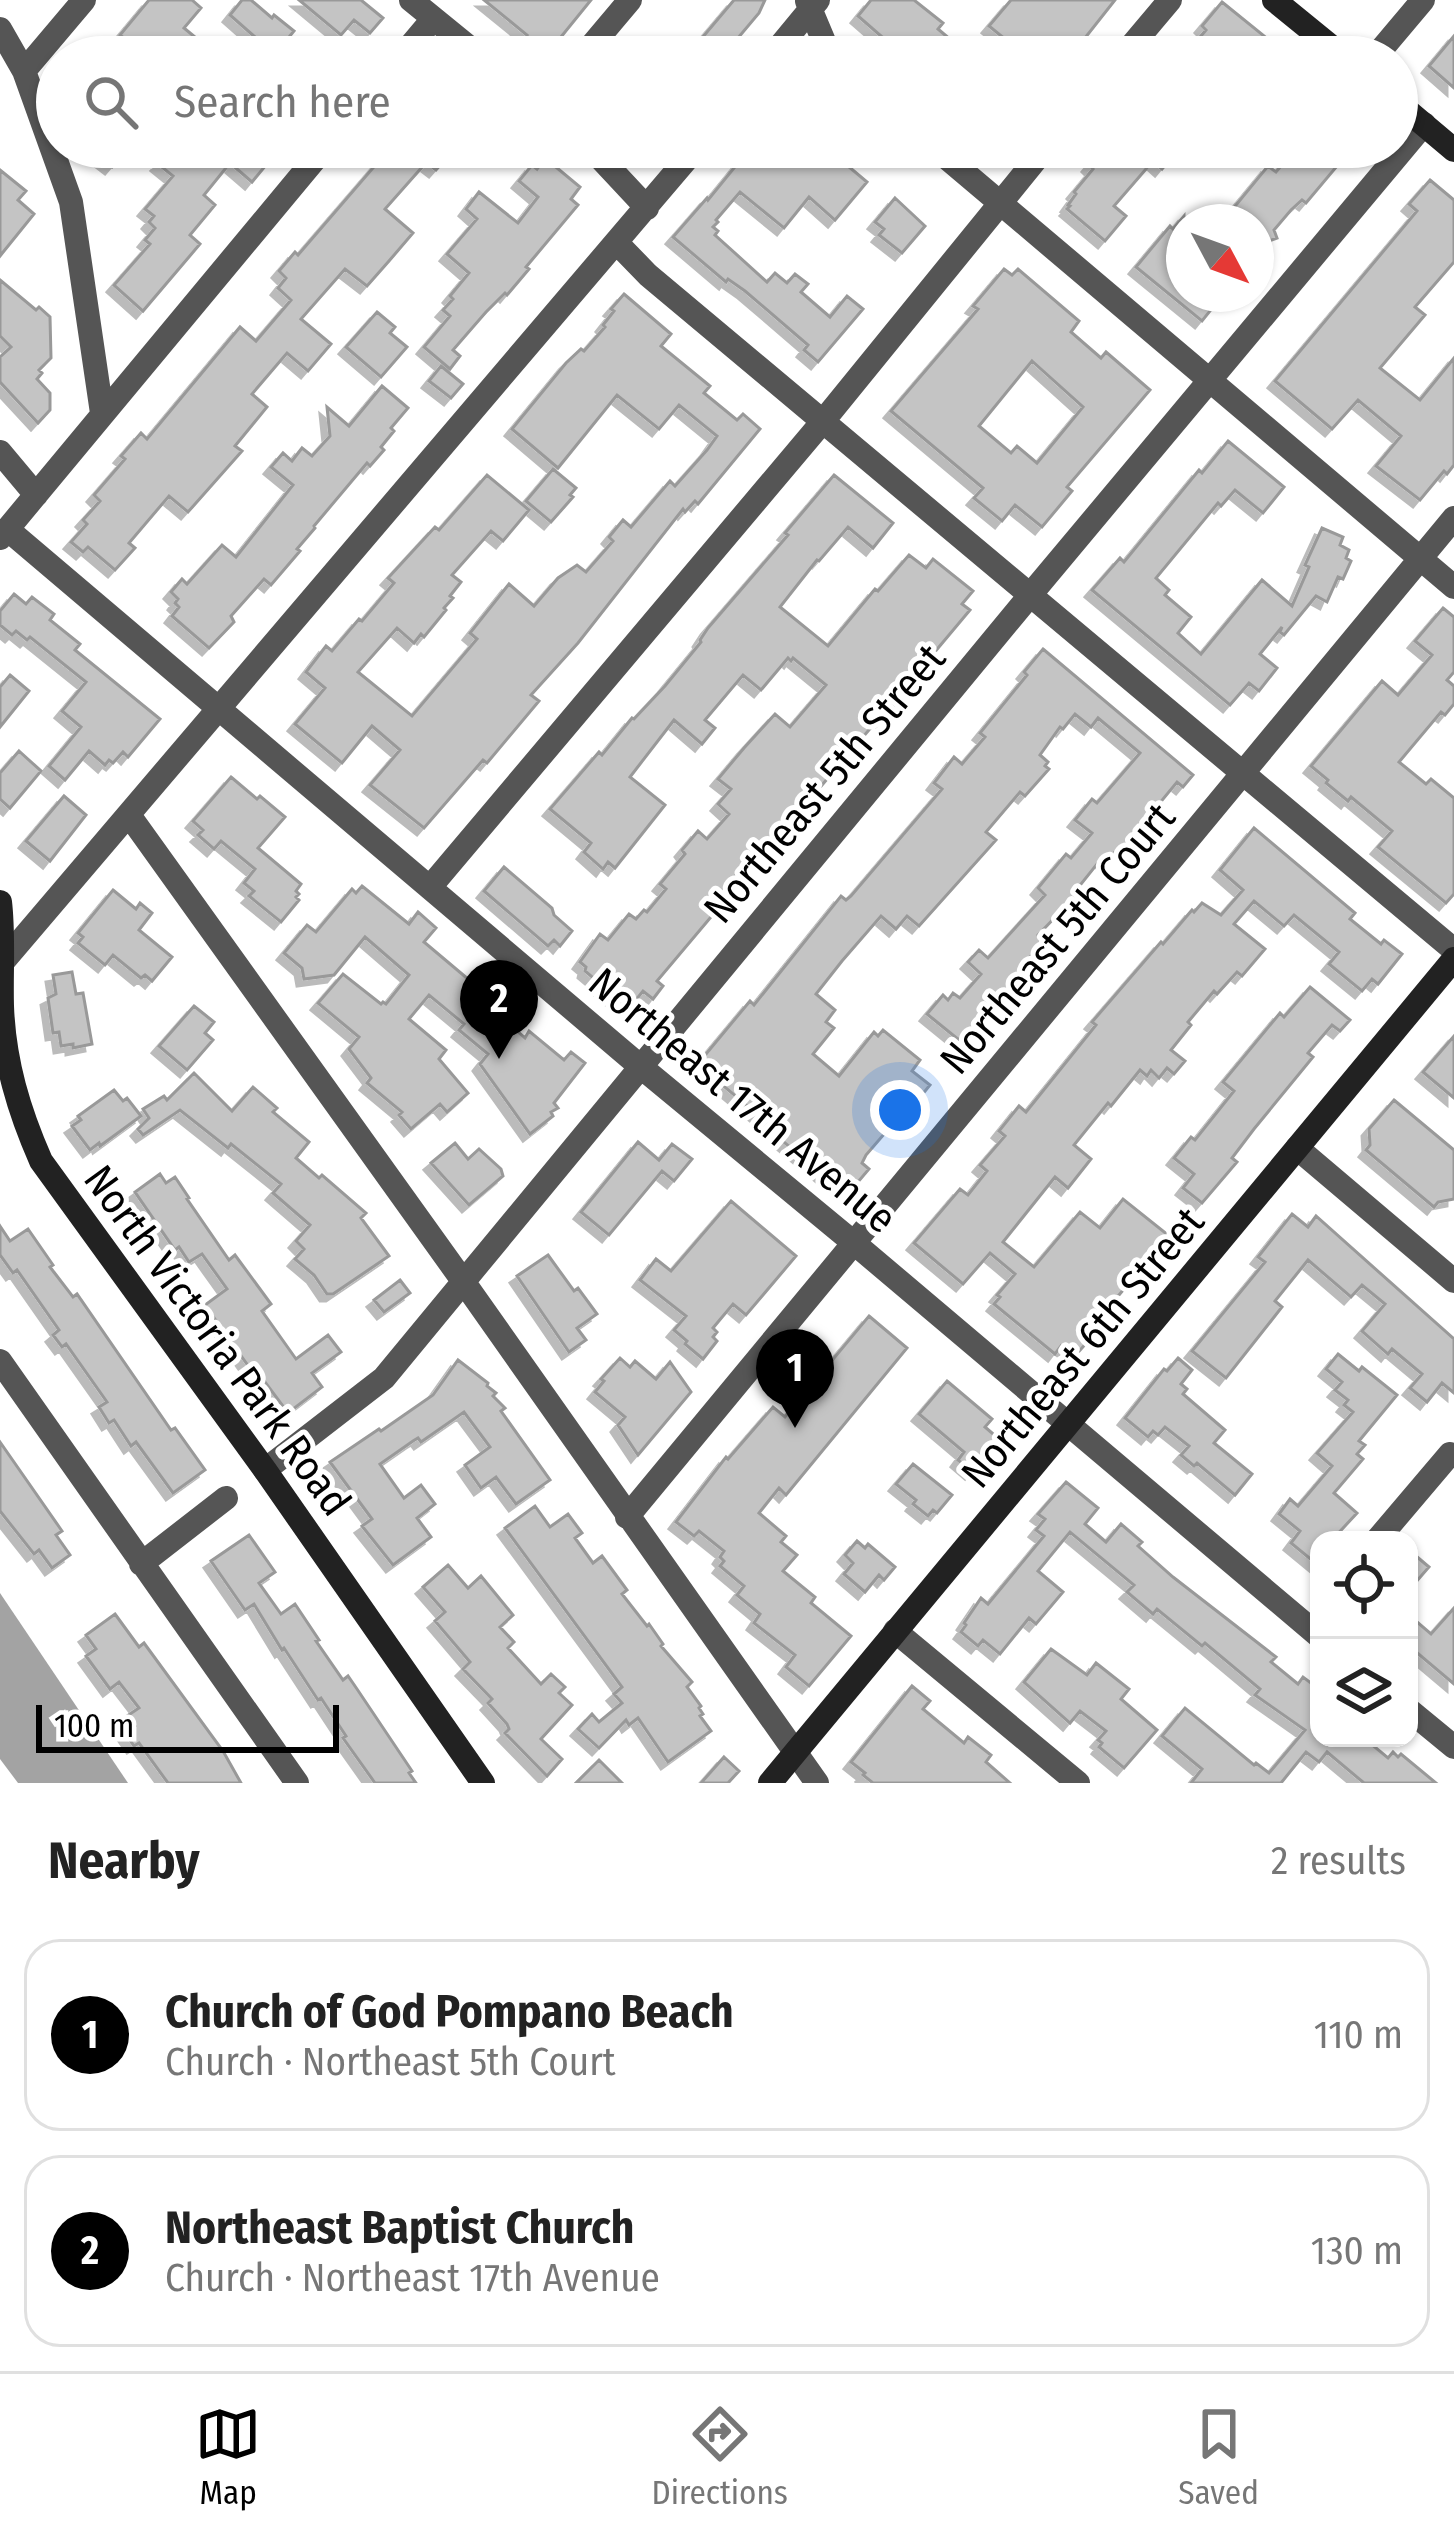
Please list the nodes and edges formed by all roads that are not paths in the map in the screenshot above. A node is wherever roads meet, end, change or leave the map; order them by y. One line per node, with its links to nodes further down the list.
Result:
1 (84, 0): 10 (street)
2 (411, 0): 8 (street)
3 (630, 0): 13 (street)
4 (1170, 0): 16 (street)
5 (1274, 0): 17 (street)
6 (1423, 0): 18 (street)
7 (812, 3): 14 (street); 15 (street)
8 (433, 19): 11 (street); 12 (street)
9 (0, 29): 20 (street)
10 (53, 36)
11 (419, 36)
12 (454, 36)
13 (600, 36)
14 (787, 36)
15 (822, 36)
16 (1140, 36)
17 (1318, 36)
18 (1393, 36)
19 (36, 56): 20 (street)
20 (24, 70): 21 (street)
21 (36, 104)
22 (1418, 119): 23 (street)
23 (1424, 124): 24 (street, Northeast 5th Street); 25 (street)
24 (1418, 131)
25 (1454, 150)
26 (59, 168): 37 (street)
27 (308, 168): 37 (street)
28 (610, 168): 34 (street)
29 (680, 168): 34 (street)
30 (959, 168): 33 (street)
31 (1028, 168): 33 (street)
32 (1388, 168): 36 (street, Northeast 5th Street)
33 (1000, 202): 36 (street); 38 (street)
34 (647, 208): 35 (street)
35 (617, 243): 38 (street); 46 (street)
36 (1211, 381): 43 (street); 45 (street, Northeast 5th Street)
37 (102, 413): 40 (street)
38 (824, 419): 45 (street); 49 (street)
39 (0, 452): 40 (street)
40 (36, 495): 42 (street)
41 (1454, 518): 43 (street, Northeast 5th Court)
42 (4, 534): 46 (street, Northeast 17th Avenue)
43 (1420, 559): 44 (street); 47 (street, Northeast 5th Court)
44 (1454, 587)
45 (1031, 594): 47 (street); 53 (street, Northeast 5th Street)
46 (218, 710): 48 (street); 49 (street, Northeast 17th Avenue)
47 (1245, 774): 51 (street); 55 (street, Northeast 5th Court)
48 (129, 815): 52 (street); 56 (street)
49 (430, 886): 53 (street, Northeast 17th Avenue)
50 (0, 902): 52 (street, North Victoria Park Road)
51 (1454, 955): 54 (street, Northeast 6th Street)
52 (2, 964): 61 (street, North Victoria Park Road)
53 (641, 1066): 55 (street, Northeast 17th Avenue); 56 (street, Northeast 5th Street)
54 (1297, 1148): 57 (street); 59 (street, Northeast 6th Street)
55 (854, 1243): 59 (street, Northeast 17th Avenue); 63 (street, Northeast 5th Court)
56 (463, 1281): 61 (street, Northeast 5th Street); 63 (street)
57 (1454, 1281)
58 (0, 1360): 65 (street)
59 (1068, 1426): 66 (street, Northeast 17th Avenue); 67 (street, Northeast 6th Street)
60 (1450, 1454): 64 (street)
61 (266, 1470): 72 (street, North Victoria Park Road)
62 (226, 1498): 65 (street)
63 (627, 1517): 70 (street)
64 (1385, 1531)
65 (142, 1564): 71 (street)
66 (1310, 1620)
67 (895, 1631): 70 (street, Northeast 6th Street); 75 (street)
68 (1418, 1717): 69 (street)
69 (1454, 1747)
70 (795, 1753): 73 (street, Northeast 6th Street); 74 (street)
71 (297, 1783)
72 (484, 1783)
73 (770, 1783)
74 (817, 1783)
75 (1078, 1783)

